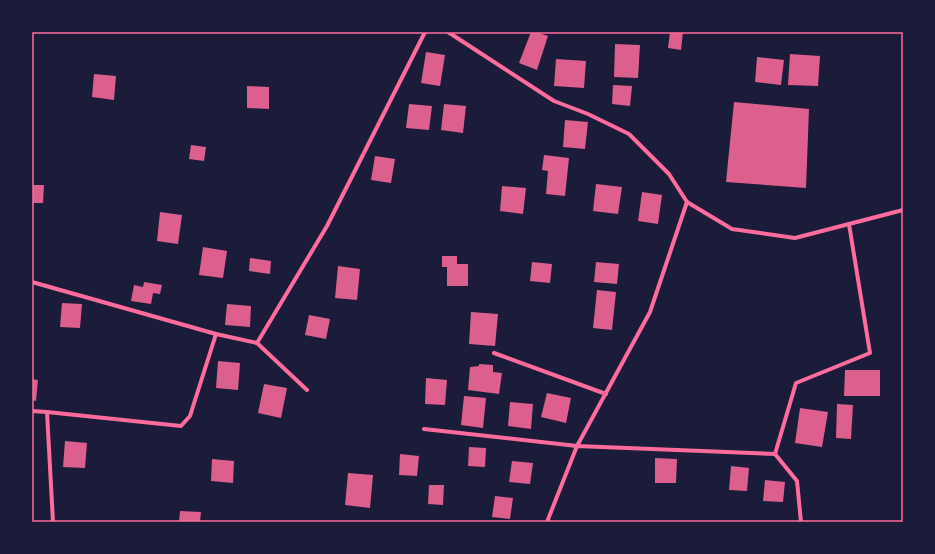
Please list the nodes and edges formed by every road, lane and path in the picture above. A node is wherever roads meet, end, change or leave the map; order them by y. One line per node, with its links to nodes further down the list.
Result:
1 (425, 32): 8 (street)
2 (448, 32): 3 (street)
3 (687, 202): 5 (street); 11 (street)
4 (903, 210): 5 (street)
5 (849, 224): 16 (street)
6 (32, 282): 7 (street)
7 (216, 334): 8 (street); 13 (street)
8 (257, 343): 10 (street)
9 (494, 354): 11 (street)
10 (307, 390)
11 (606, 394): 15 (street)
12 (32, 411): 13 (street)
13 (47, 412): 17 (street)
14 (424, 429): 15 (street)
15 (577, 446): 16 (street); 18 (street)
16 (775, 454): 19 (street)
17 (53, 522)
18 (547, 522)
19 (801, 522)

